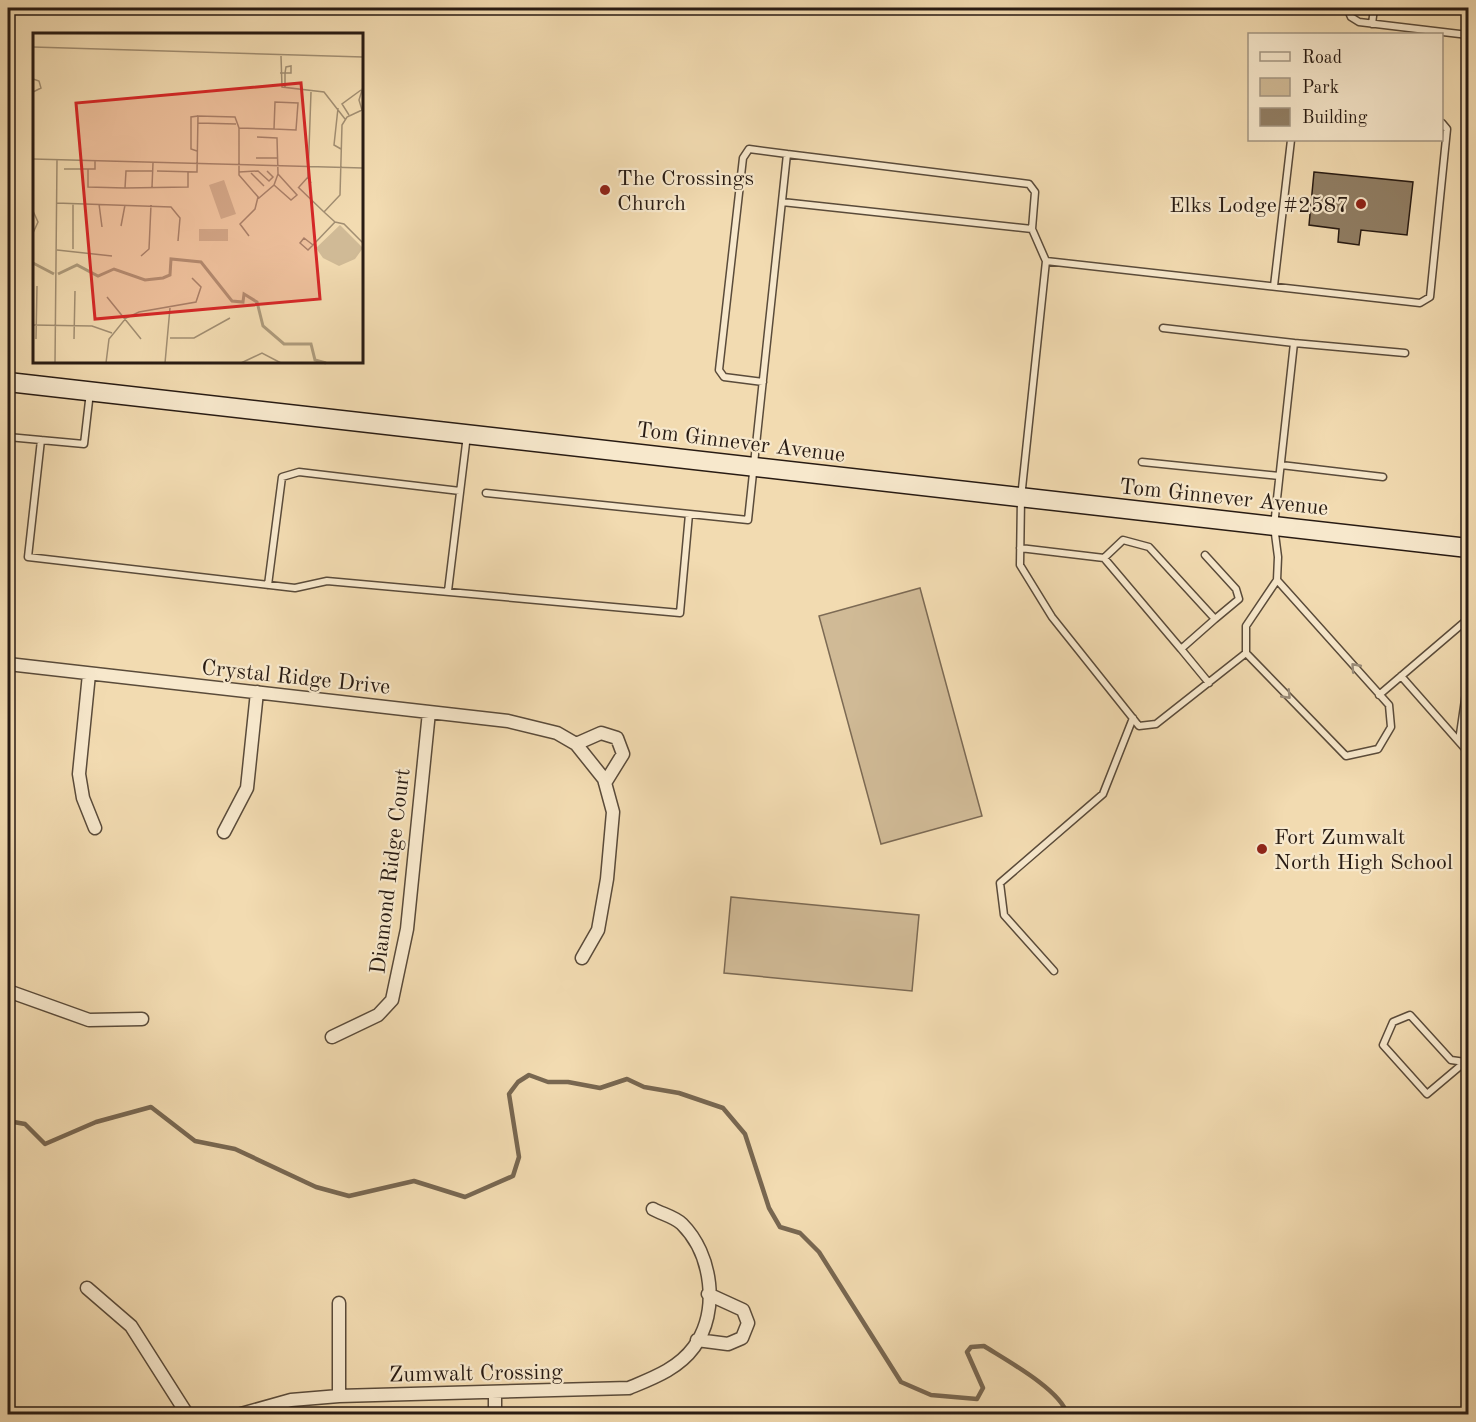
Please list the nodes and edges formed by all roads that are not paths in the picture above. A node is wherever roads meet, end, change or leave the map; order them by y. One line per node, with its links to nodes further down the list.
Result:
1 (1347, 8): 3 (lane)
2 (1374, 8): 3 (lane)
3 (1372, 24): 4 (lane)
4 (1468, 35)
5 (1443, 124): 11 (lane)
6 (1292, 141): 11 (lane)
7 (788, 154): 8 (lane); 9 (lane); 16 (lane)
8 (782, 202): 9 (lane); 16 (lane)
9 (1032, 229): 10 (lane)
10 (1046, 261): 11 (lane); 28 (lane)
11 (1274, 286)
12 (1163, 328): 13 (lane)
13 (1293, 342): 14 (lane); 22 (lane)
14 (1405, 353)
15 (8, 382): 17 (main road, Tom Ginnever Avenue)
16 (763, 382): 23 (lane)
17 (90, 392): 18 (main road, Tom Ginnever Avenue); 20 (lane)
18 (468, 434): 23 (main road, Tom Ginnever Avenue); 26 (lane)
19 (8, 437): 20 (lane)
20 (41, 440): 36 (lane)
21 (1142, 462): 24 (lane)
22 (1281, 465): 24 (lane); 25 (lane)
23 (754, 467): 28 (main road, Tom Ginnever Avenue); 29 (lane)
24 (1279, 476): 30 (lane)
25 (1383, 477)
26 (460, 491): 36 (lane); 37 (lane)
27 (486, 493): 29 (lane)
28 (1021, 498): 30 (main road, Tom Ginnever Avenue); 31 (lane)
29 (689, 514): 37 (lane)
30 (1274, 526): 32 (main road, Tom Ginnever Avenue); 35 (lane)
31 (1020, 548): 34 (lane); 50 (lane)
32 (1468, 548)
33 (1206, 555): 38 (lane)
34 (1104, 558): 38 (lane); 40 (lane)
35 (1277, 580): 41 (lane); 48 (lane, one-way to 35)
36 (268, 585): 37 (lane)
37 (448, 591)
38 (1215, 619): 40 (lane)
39 (1468, 619): 44 (lane)
40 (1181, 650): 46 (lane)
41 (1246, 653): 46 (lane); 48 (lane, one-way to 48)
42 (8, 664): 43 (street, Crystal Ridge Drive)
43 (89, 674): 47 (street, Crystal Ridge Drive); 55 (street)
44 (1401, 676): 48 (lane); 51 (lane)
45 (1468, 680): 51 (lane)
46 (1209, 682): 50 (lane)
47 (257, 692): 49 (street, Crystal Ridge Drive); 56 (street)
48 (1379, 695)
49 (429, 712): 52 (street, Crystal Ridge Drive); 61 (street, Diamond Ridge Court)
50 (1133, 718): 58 (lane)
51 (1459, 741): 53 (lane)
52 (576, 744): 54 (street, Crystal Ridge Drive); 54 (street)
53 (1468, 752)
54 (604, 783): 57 (street, Crystal Ridge Drive)
55 (95, 828)
56 (224, 832)
57 (582, 958)
58 (1054, 971)
59 (8, 991): 60 (street)
60 (142, 1019)
61 (332, 1036)
62 (1467, 1061): 62 (lane)
63 (653, 1209): 65 (street, Zumwalt Crossing)
64 (87, 1288): 70 (street)
65 (708, 1294): 67 (street, Zumwalt Crossing); 67 (street)
66 (339, 1303): 69 (street)
67 (697, 1340): 68 (street, Zumwalt Crossing)
68 (495, 1392): 69 (street, Zumwalt Crossing); 72 (street)
69 (339, 1396): 71 (street, Zumwalt Crossing)
70 (187, 1414)
71 (241, 1414)
72 (495, 1414)

